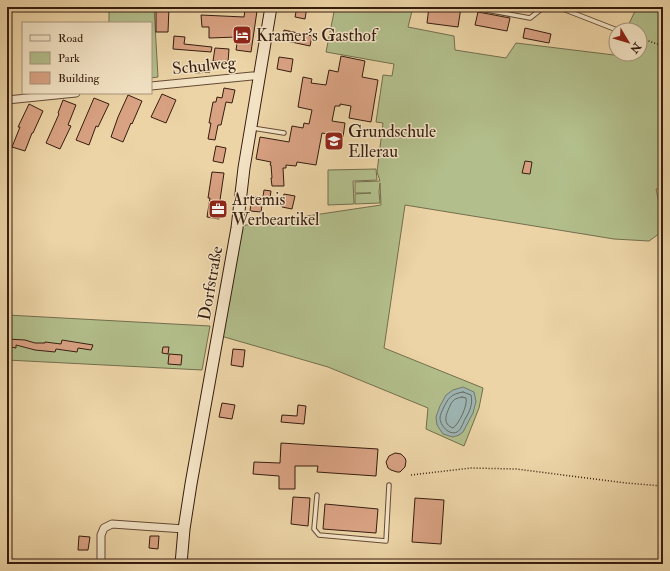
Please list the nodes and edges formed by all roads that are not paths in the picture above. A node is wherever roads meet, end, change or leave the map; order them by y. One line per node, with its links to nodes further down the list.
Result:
1 (271, 7): 6 (street, Dorfstraße)
2 (470, 7): 3 (lane)
3 (544, 7)
4 (558, 7): 5 (lane)
5 (608, 26)
6 (259, 76): 7 (street, Schulweg); 10 (street, Dorfstraße)
7 (152, 86)
8 (66, 94): 9 (street)
9 (7, 100)
10 (251, 127): 11 (lane); 14 (street, Dorfstraße)
11 (284, 133)
12 (390, 484): 13 (lane)
13 (317, 495)
14 (184, 529): 15 (street); 16 (street, Dorfstraße)
15 (101, 564)
16 (181, 564)

